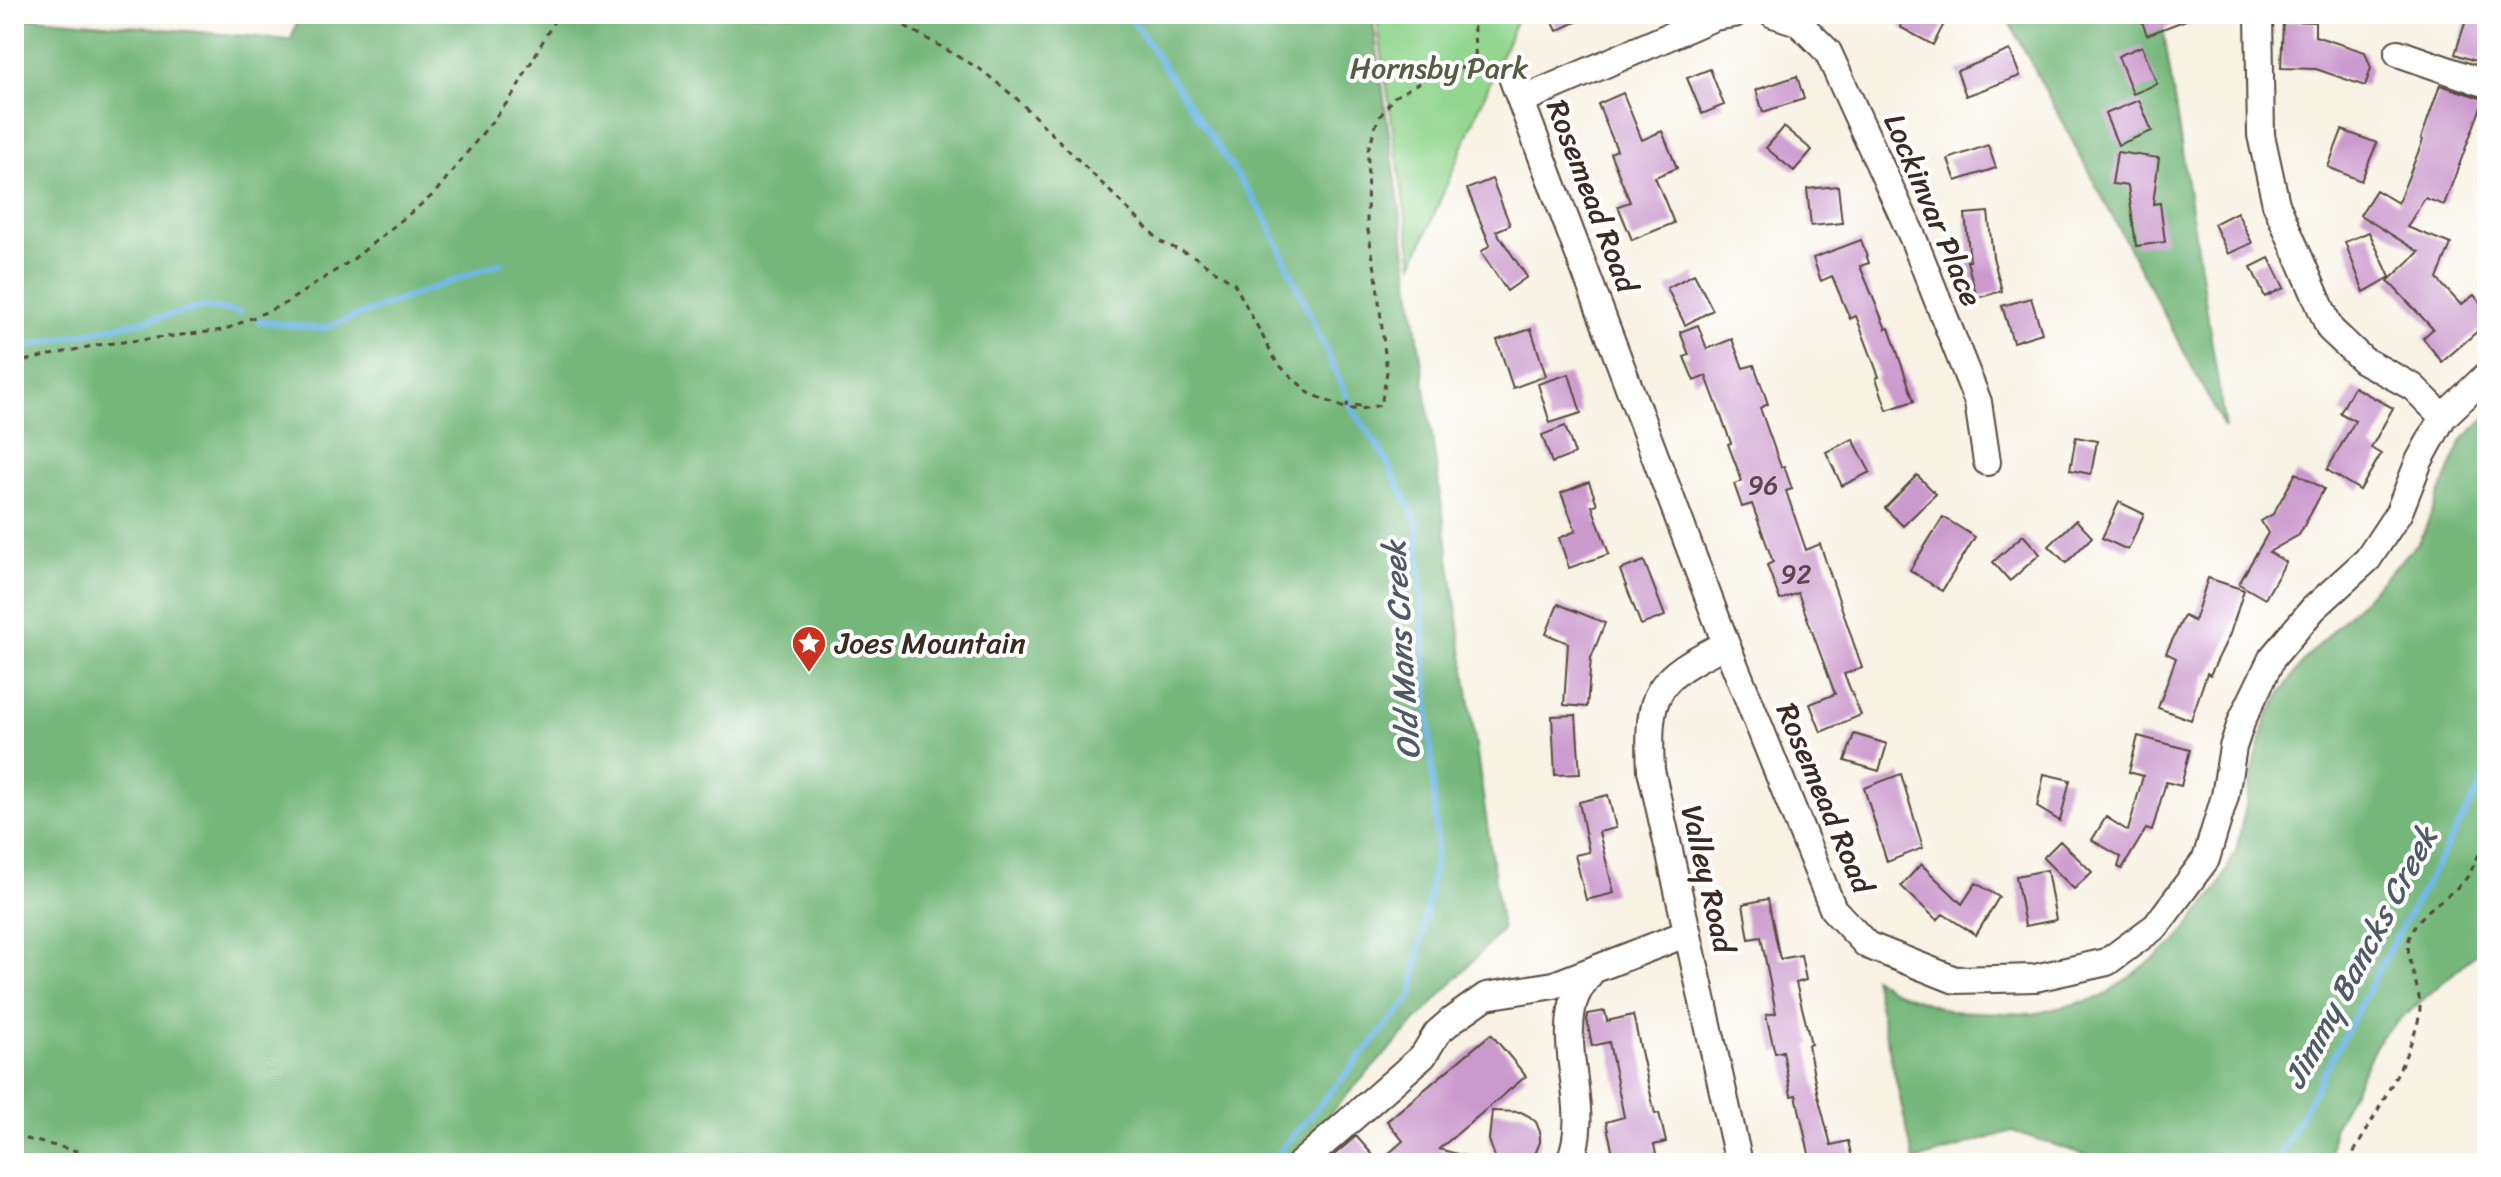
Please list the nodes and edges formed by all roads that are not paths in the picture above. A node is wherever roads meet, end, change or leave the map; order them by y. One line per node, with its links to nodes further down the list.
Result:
1 (1734, 14): 9 (street, Rosemead Road)
2 (1773, 14): 8 (street, Lockinvar Place)
3 (2259, 14): 7 (street)
4 (2398, 53): 5 (street)
5 (2487, 84)
6 (2487, 375): 7 (street, Rosemead Road)
7 (2443, 417): 9 (street, Rosemead Road)
8 (1987, 462)
9 (1726, 644): 10 (street, Valley Road)
10 (1688, 933): 11 (street); 16 (street, Valley Road)
11 (1592, 971): 12 (street); 13 (street)
12 (1532, 988): 13 (street); 14 (street)
13 (1570, 1038): 15 (street)
14 (1301, 1163)
15 (1569, 1163)
16 (1739, 1163)

